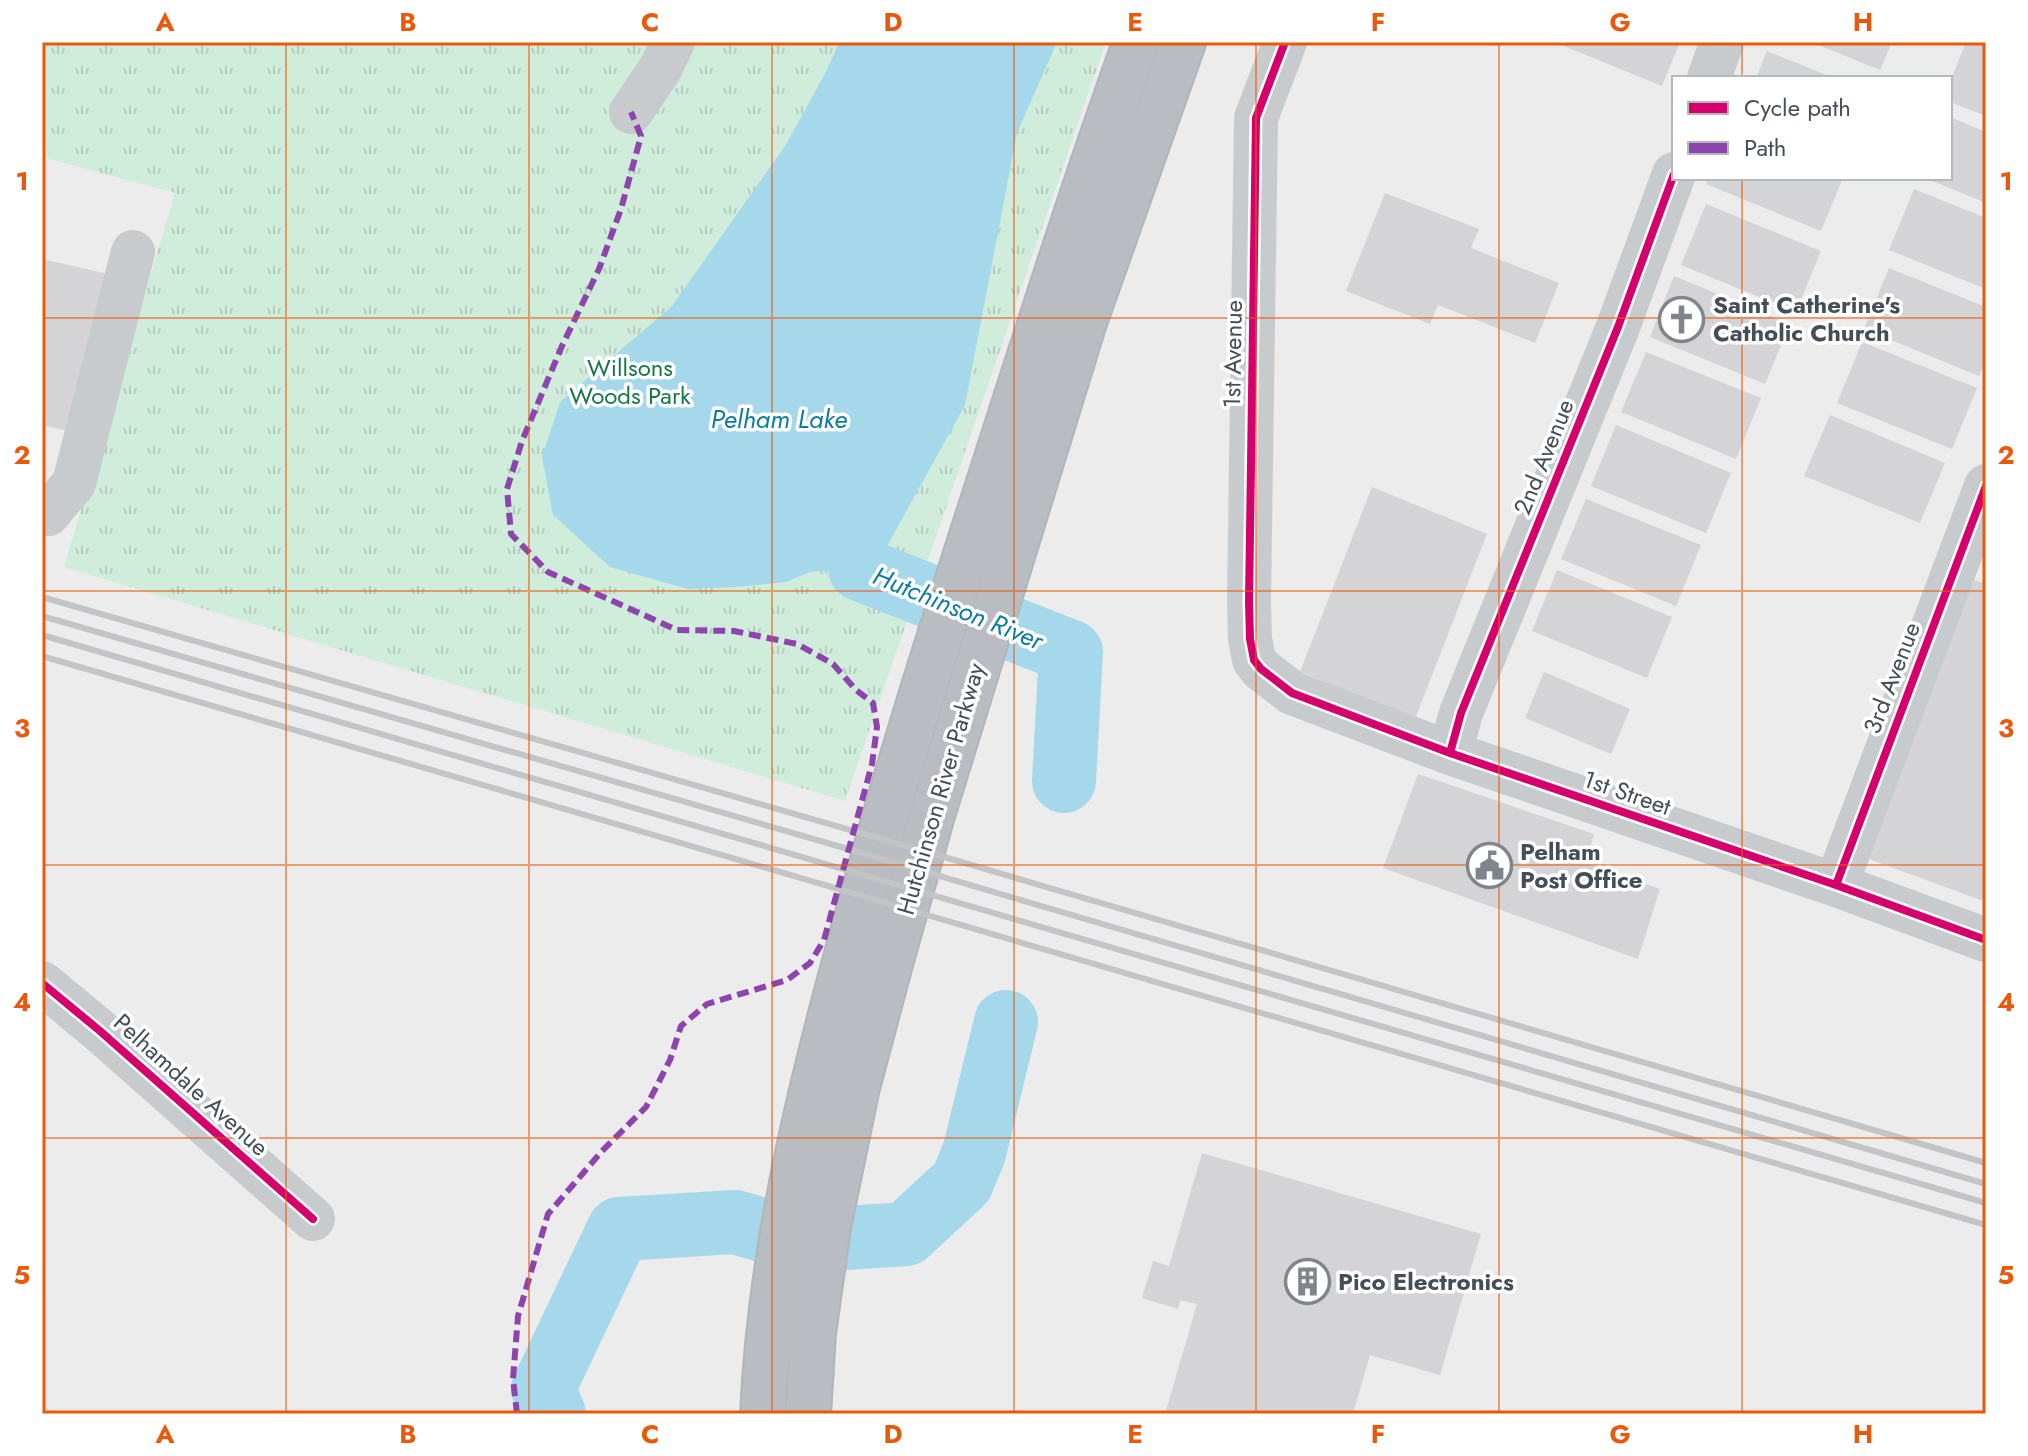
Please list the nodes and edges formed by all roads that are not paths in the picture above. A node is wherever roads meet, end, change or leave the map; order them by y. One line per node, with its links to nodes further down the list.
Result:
1 (673, 42): 7 (street)
2 (1136, 42): 18 (highway, Hutchinson River Parkway)
3 (1183, 42): 19 (highway, Hutchinson River Parkway)
4 (1285, 42): 12 (street, 1st Avenue)
5 (1722, 42): 6 (street)
6 (1710, 76)
7 (631, 112)
8 (1672, 179): 13 (street, 2nd Avenue)
9 (133, 252): 11 (street)
10 (1986, 486): 14 (street, 3rd Avenue)
11 (42, 513)
12 (1261, 669): 13 (street, 1st Street)
13 (1450, 753): 14 (street, 1st Street)
14 (1836, 885): 15 (street, 1st Street)
15 (1986, 940)
16 (42, 983): 17 (street, Pelhamdale Avenue)
17 (313, 1219)
18 (763, 1414)
19 (808, 1414)

